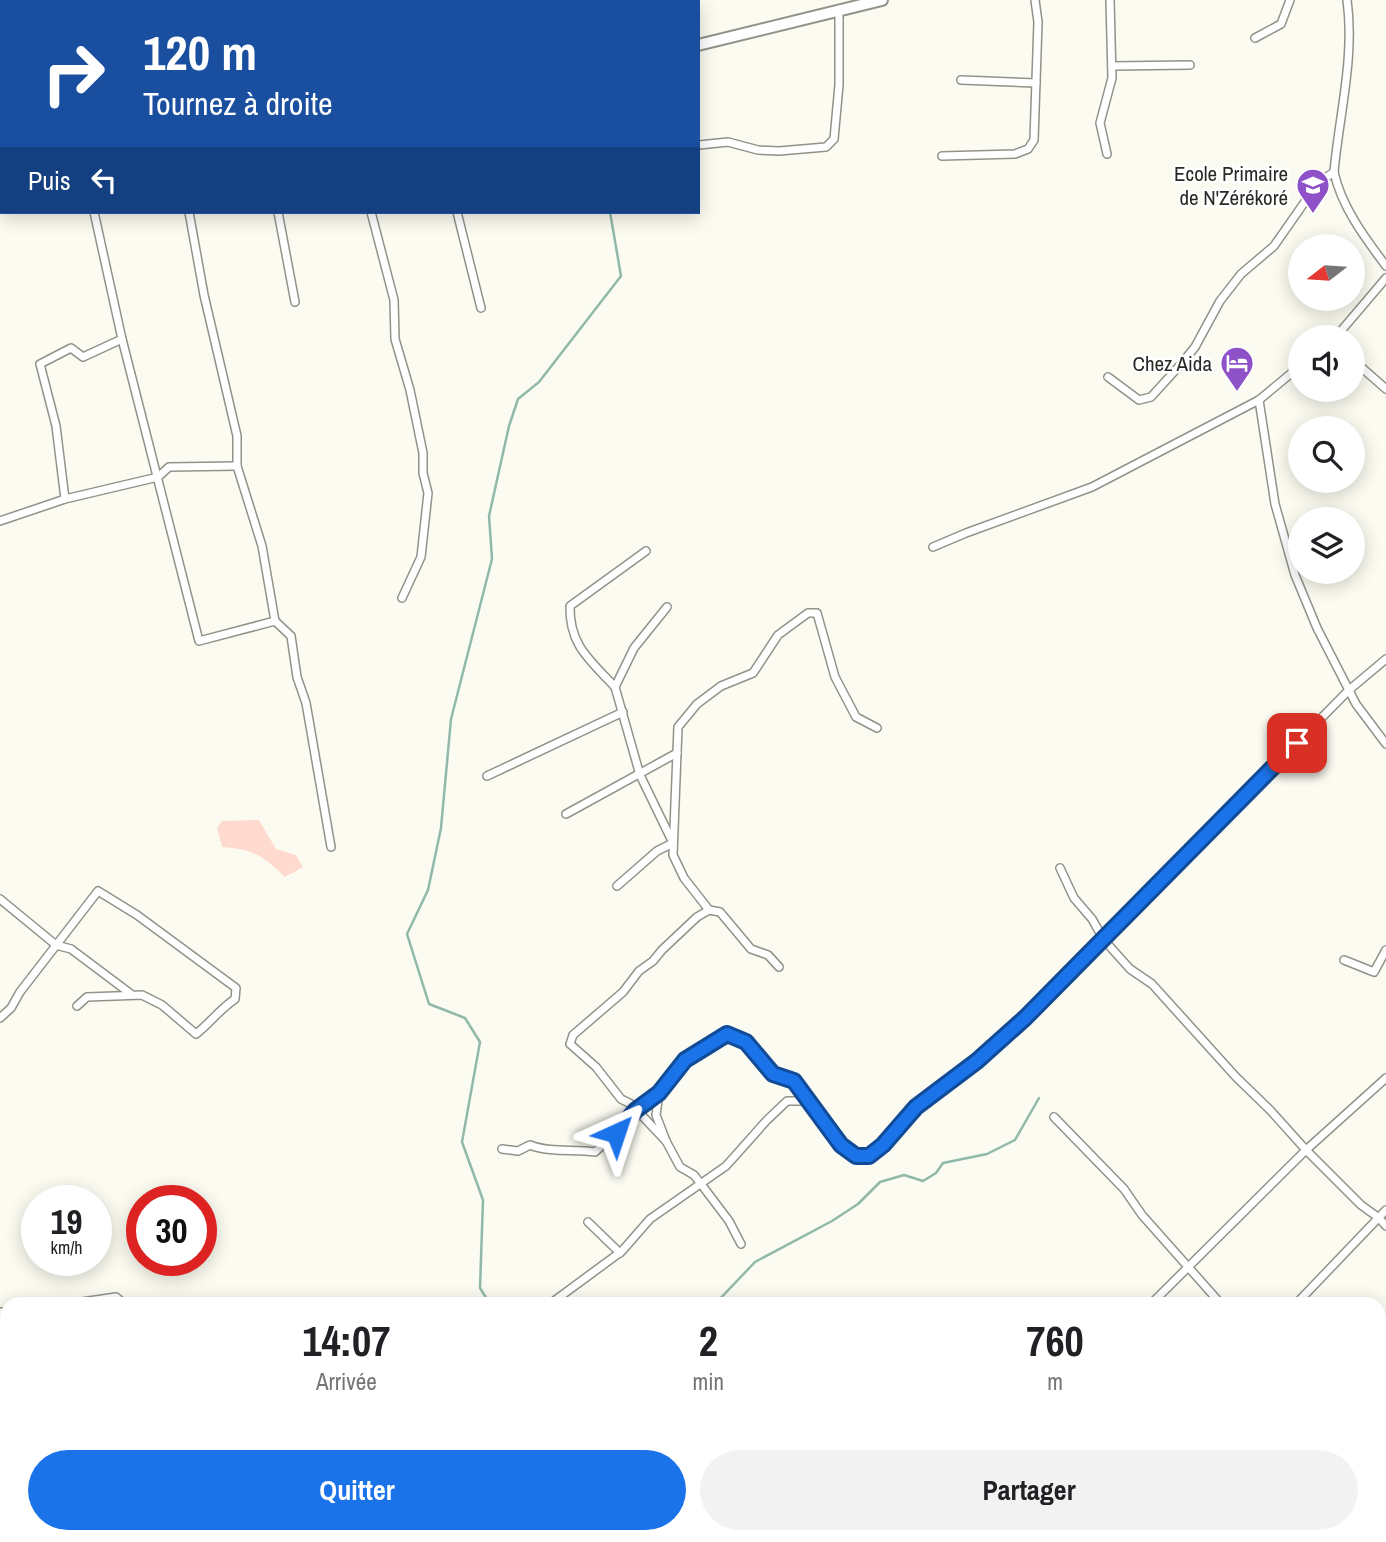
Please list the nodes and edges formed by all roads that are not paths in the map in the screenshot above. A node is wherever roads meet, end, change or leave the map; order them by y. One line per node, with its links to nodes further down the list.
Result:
1 (882, 0): 6 (highway)
2 (1035, 0): 12 (street)
3 (1110, 0): 10 (street)
4 (1290, 0): 7 (street)
5 (1347, 0): 16 (street)
6 (839, 9): 8 (highway); 13 (street)
7 (1255, 37)
8 (700, 44)
9 (1190, 65): 10 (street)
10 (1112, 66): 14 (street)
11 (961, 80): 12 (street)
12 (1036, 83): 15 (street)
13 (700, 145)
14 (1107, 154)
15 (942, 156)
16 (1334, 173): 22 (street); 30 (street)
17 (94, 214): 27 (street)
18 (189, 214): 33 (street)
19 (278, 214): 24 (street)
20 (372, 214): 39 (street)
21 (458, 214): 25 (street)
22 (1386, 266)
23 (1386, 278): 26 (street)
24 (295, 302)
25 (481, 308)
26 (1346, 325)
27 (122, 339): 34 (street); 35 (street)
28 (1365, 371): 31 (street)
29 (1288, 376): 32 (street)
30 (1108, 377)
31 (1386, 389)
32 (1259, 400): 37 (street); 44 (street)
33 (237, 466): 34 (street); 41 (street)
34 (158, 477): 35 (street); 41 (street)
35 (65, 499): 36 (street)
36 (0, 521)
37 (933, 547)
38 (646, 551): 43 (street)
39 (402, 598)
40 (667, 607): 43 (street)
41 (275, 621): 53 (street)
42 (1386, 659): 44 (street)
43 (615, 687): 45 (street)
44 (1349, 691): 47 (street); 58 (street)
45 (623, 712): 49 (street); 50 (street)
46 (877, 728): 48 (street)
47 (1386, 744)
48 (677, 753): 49 (street); 52 (street)
49 (640, 775): 51 (street); 52 (street)
50 (487, 776)
51 (565, 814)
52 (673, 844): 55 (street); 57 (street)
53 (331, 847)
54 (1060, 868): 58 (street)
55 (617, 886)
56 (0, 898): 59 (street)
57 (709, 910): 62 (street); 69 (street)
58 (1104, 940): 68 (street); 73 (street)
59 (56, 945): 63 (street); 63 (street); 65 (street)
60 (1386, 950): 61 (street)
61 (1344, 961)
62 (779, 967)
63 (132, 995): 64 (street)
64 (77, 1006)
65 (0, 1018)
66 (1386, 1078): 73 (street)
67 (659, 1093): 68 (street); 69 (street); 71 (street)
68 (809, 1101): 74 (street)
69 (636, 1110): 71 (street); 72 (street)
70 (1054, 1117): 81 (street)
71 (666, 1141): 74 (street)
72 (502, 1149)
73 (1306, 1150): 76 (street); 81 (street)
74 (701, 1184): 79 (street); 80 (street)
75 (1386, 1210): 76 (street)
76 (1379, 1217): 78 (street); 85 (street)
77 (587, 1222): 80 (street)
78 (1386, 1226)
79 (741, 1244)
80 (620, 1253): 82 (street)
81 (1189, 1268): 83 (street); 84 (street)
82 (560, 1297)
83 (1158, 1297)
84 (1215, 1297)
85 (1303, 1297)

